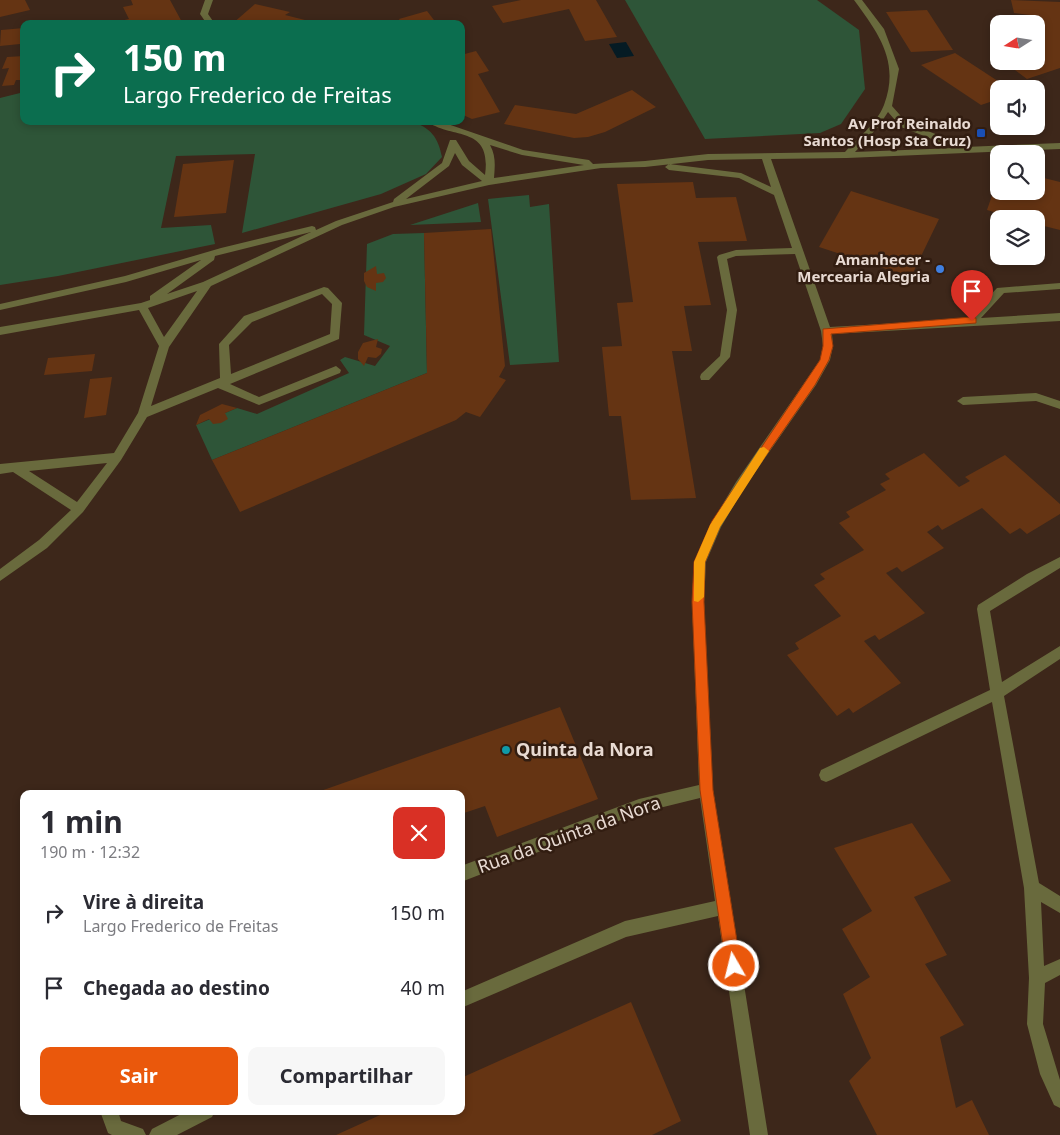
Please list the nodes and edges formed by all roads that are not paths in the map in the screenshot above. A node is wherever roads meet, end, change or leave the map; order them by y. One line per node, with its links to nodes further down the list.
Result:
1 (209, 0): 3 (street)
2 (858, 0): 4 (street)
3 (208, 20)
4 (888, 106): 10 (street); 12 (street)
5 (437, 125): 8 (street)
6 (443, 125): 7 (street)
7 (479, 139): 14 (street); 15 (street)
8 (454, 144): 15 (street); 17 (street)
9 (1060, 146): 10 (street)
10 (970, 150): 12 (street)
11 (765, 155): 12 (street); 13 (street); 16 (street)
12 (847, 155)
13 (645, 164): 14 (street); 16 (street)
14 (602, 165): 15 (street)
15 (489, 182): 17 (street)
16 (779, 194): 20 (street)
17 (391, 205): 18 (street)
18 (339, 223): 19 (street); 21 (street)
19 (221, 251): 23 (street); 24 (street)
20 (799, 251): 28 (street); 31 (street)
21 (207, 284): 23 (street); 29 (street)
22 (1060, 286): 26 (street)
23 (142, 306): 27 (street); 29 (street)
24 (0, 307)
25 (1060, 317): 26 (street)
26 (972, 321): 28 (street)
27 (0, 331)
28 (826, 331): 45 (street)
29 (164, 346): 35 (street)
30 (336, 370): 32 (street)
31 (705, 377)
32 (222, 383): 32 (street); 35 (street)
33 (963, 402): 34 (street)
34 (1060, 405)
35 (143, 414): 36 (street)
36 (117, 457): 37 (street); 39 (street)
37 (16, 468): 38 (street); 39 (street)
38 (0, 469)
39 (79, 509): 41 (street)
40 (1060, 562): 43 (street)
41 (0, 576)
42 (1060, 652): 43 (street)
43 (997, 693): 44 (street); 47 (street)
44 (826, 775)
45 (706, 790): 46 (street, Rua da Quinta da Nora); 49 (street)
46 (465, 872)
47 (1032, 888): 48 (street); 51 (street)
48 (1060, 904)
49 (725, 907): 52 (street); 58 (street)
50 (1060, 967): 51 (street)
51 (1037, 978): 53 (street)
52 (465, 998)
53 (1060, 1099)
54 (110, 1115): 56 (street)
55 (198, 1115): 57 (street)
56 (137, 1135)
57 (158, 1135)
58 (759, 1135)

